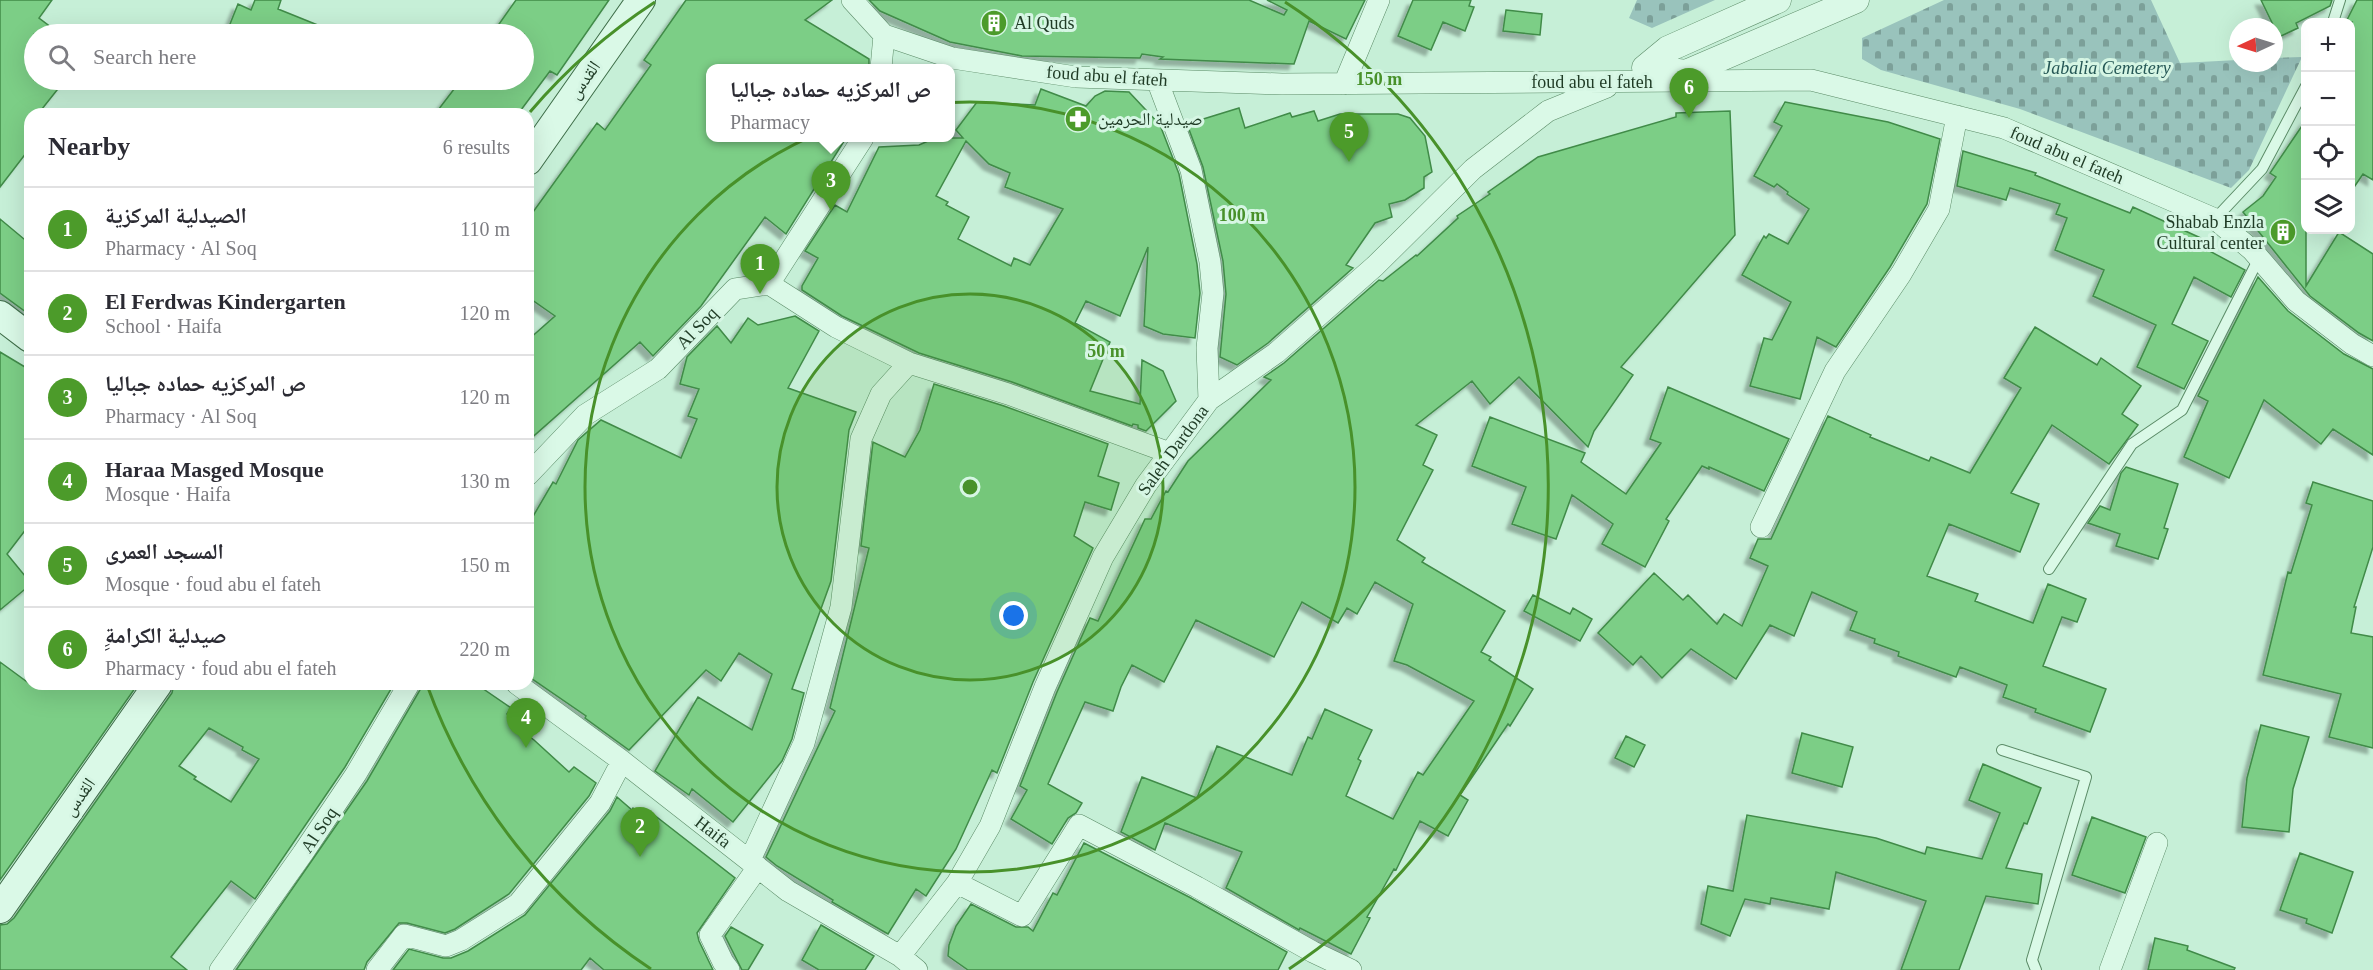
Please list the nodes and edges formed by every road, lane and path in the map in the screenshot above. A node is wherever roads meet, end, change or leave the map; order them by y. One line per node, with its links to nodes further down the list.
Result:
1 (641, 0): 17 (main road, القدس)
2 (852, 0): 8 (street)
3 (1379, 0): 13 (street)
4 (1778, 0): 10 (street, Saleh Dardona)
5 (1856, 0): 10 (street)
6 (2340, 0): 7 (lane)
7 (2334, 18)
8 (884, 35): 9 (street); 11 (street, foud abu el fateh)
9 (881, 64)
10 (1645, 68): 12 (street, Saleh Dardona)
11 (1157, 80): 13 (street, foud abu el fateh); 25 (street)
12 (1618, 82): 13 (street, foud abu el fateh); 15 (street, foud abu el fateh); 25 (street, Saleh Dardona)
13 (1344, 84)
14 (2301, 95): 18 (lane)
15 (1957, 116): 18 (street, foud abu el fateh); 28 (street)
16 (860, 142): 20 (street)
17 (534, 152)
18 (2215, 219): 19 (street, foud abu el fateh)
19 (2259, 258): 23 (street, foud abu el fateh); 29 (lane)
20 (768, 284): 24 (street); 27 (street, Al Soq)
21 (0, 315): 22 (main road)
22 (24, 333)
23 (2373, 356)
24 (909, 363): 26 (street); 36 (street)
25 (1209, 400): 26 (street, Saleh Dardona)
26 (1170, 453): 37 (street, Saleh Dardona)
27 (534, 469)
28 (1761, 527)
29 (2049, 569)
30 (154, 690): 38 (main road, القدس)
31 (406, 690): 40 (street, Al Soq)
32 (525, 690): 34 (street, Haifa)
33 (2002, 750): 45 (lane)
34 (622, 762): 36 (street, Haifa); 41 (street)
35 (2157, 843): 46 (street)
36 (754, 863): 39 (street, Haifa); 42 (street)
37 (957, 883): 39 (street, Saleh Dardona); 44 (street)
38 (0, 909)
39 (900, 956): 43 (street, Haifa)
40 (220, 970)
41 (377, 970)
42 (729, 970)
43 (916, 970)
44 (1351, 970)
45 (2036, 970)
46 (2110, 970)

